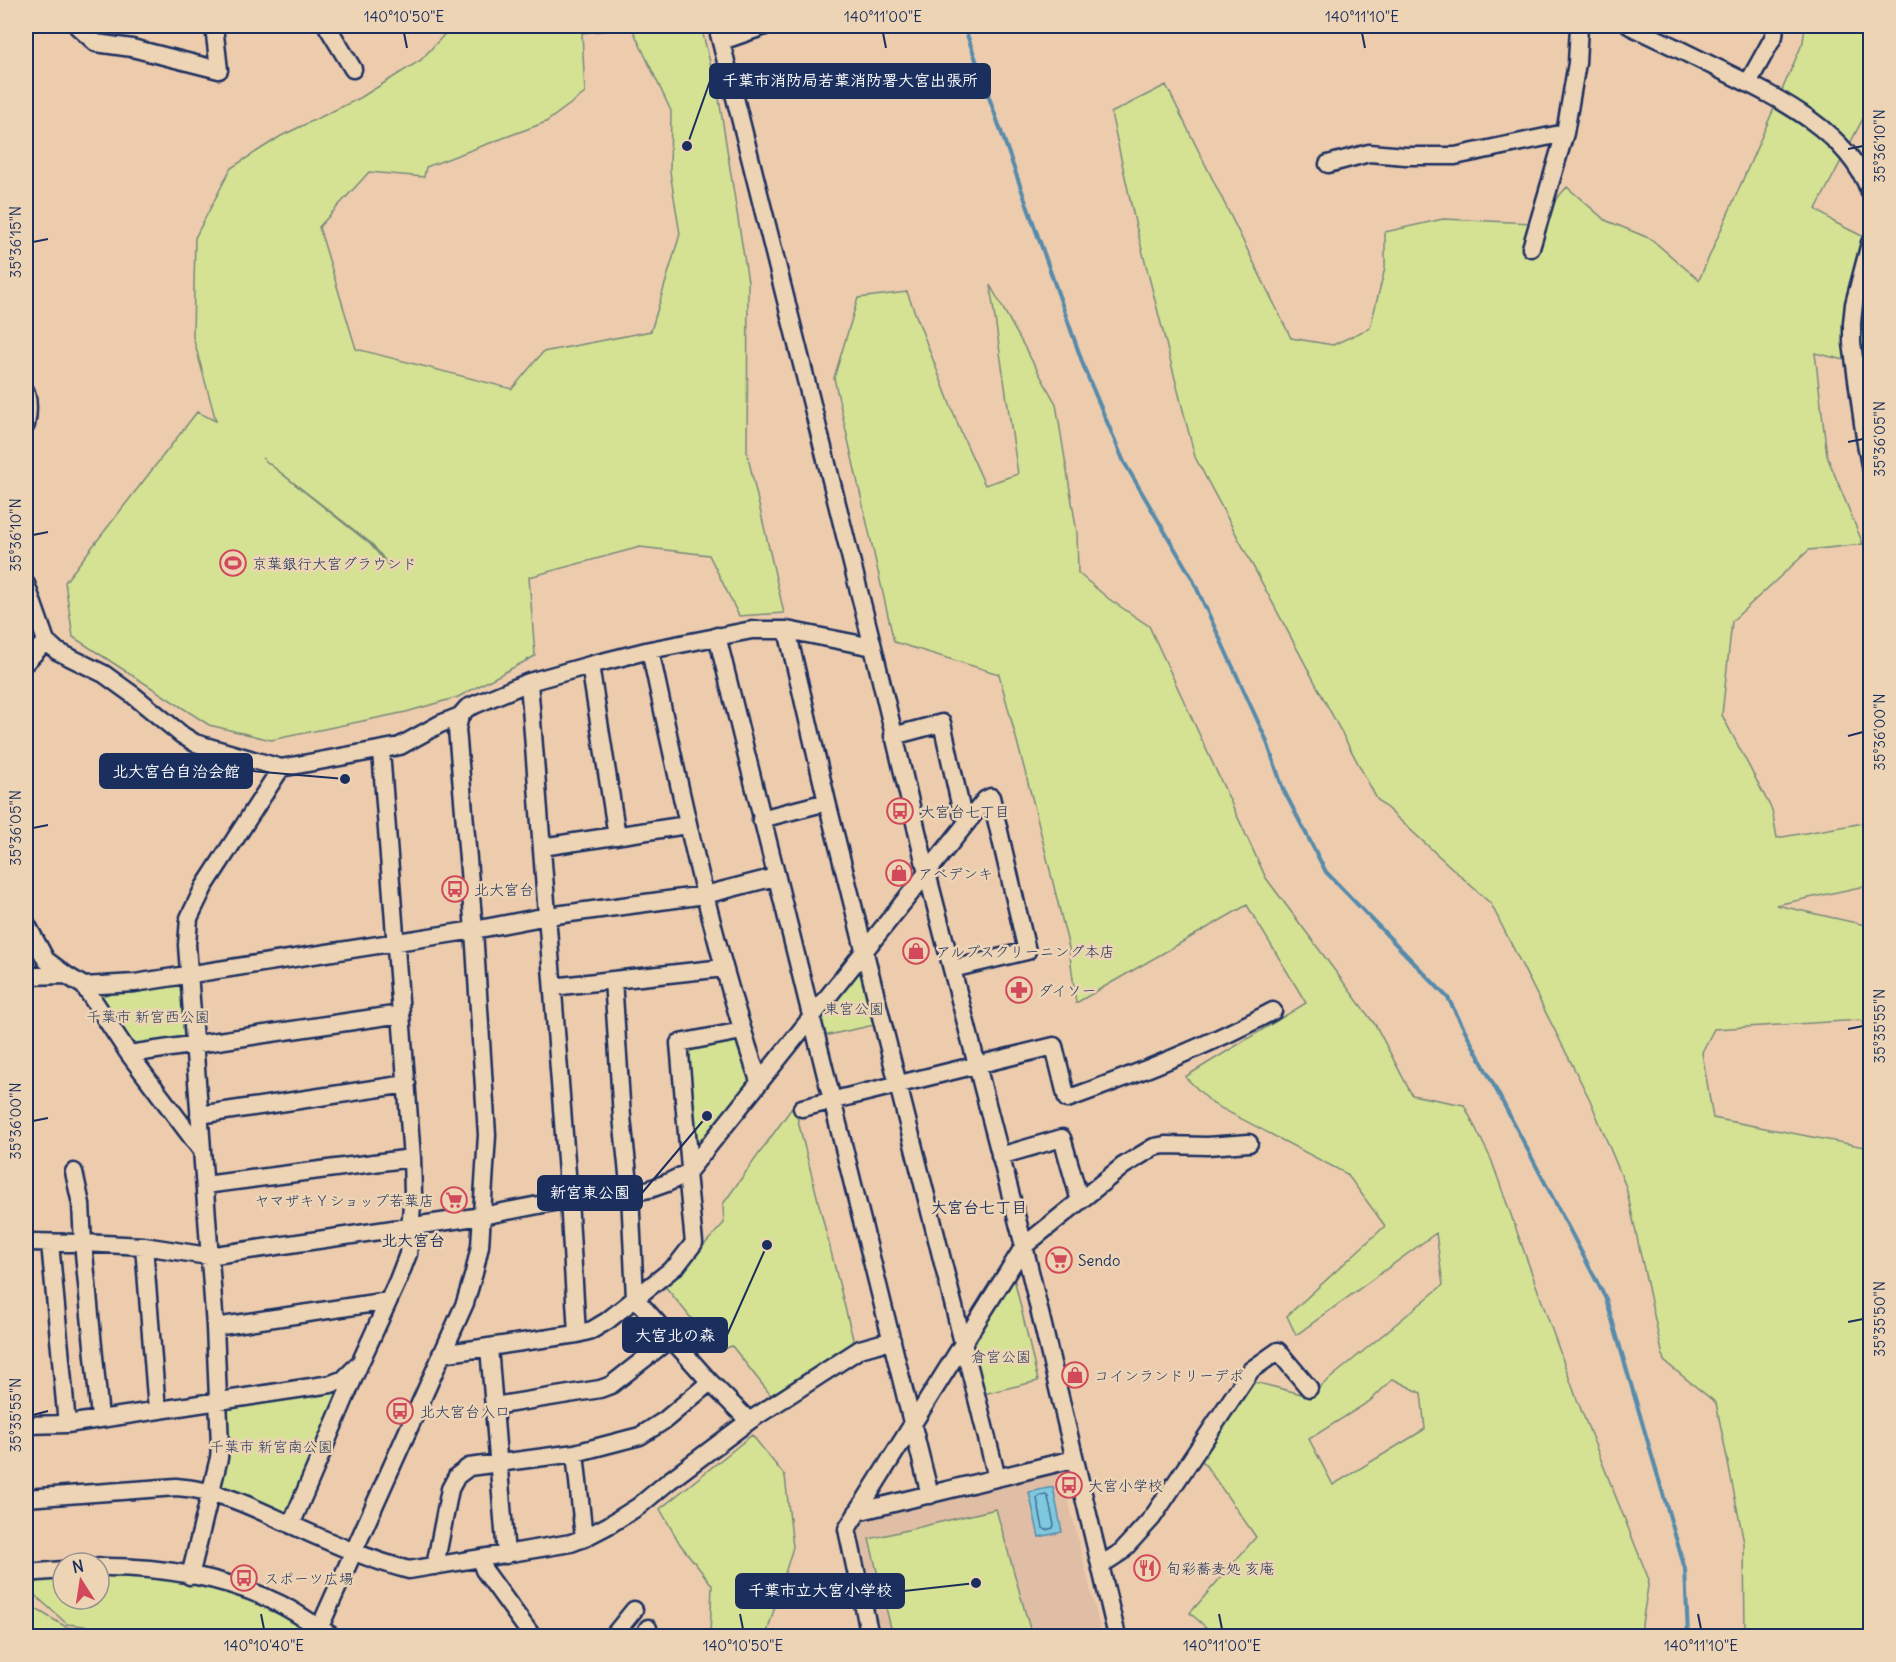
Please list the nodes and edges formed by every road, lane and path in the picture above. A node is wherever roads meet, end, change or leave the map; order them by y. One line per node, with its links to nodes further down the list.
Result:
1 (77, 26): 2 (street)
2 (214, 26)
3 (327, 26): 9 (street)
4 (765, 26): 8 (street)
5 (1579, 26): 11 (street)
6 (1630, 26): 10 (street)
7 (1775, 26): 10 (street)
8 (720, 33): 23 (street)
9 (352, 69)
10 (1748, 83): 13 (street)
11 (1565, 133): 12 (street); 15 (street)
12 (1328, 164)
13 (1869, 186)
14 (1870, 243): 18 (street)
15 (1531, 248)
16 (26, 393): 17 (street)
17 (26, 425)
18 (1870, 465)
19 (26, 584): 22 (street)
20 (787, 630): 21 (street); 23 (street); 32 (street)
21 (717, 636): 24 (street); 34 (street)
22 (46, 641): 25 (street); 31 (street)
23 (873, 647): 29 (street)
24 (650, 650): 26 (street); 35 (street)
25 (26, 662)
26 (590, 665): 27 (street); 36 (street)
27 (529, 682): 28 (street); 37 (street)
28 (460, 716): 30 (street); 43 (street)
29 (893, 736): 33 (street); 38 (street)
30 (381, 751): 31 (street); 44 (street)
31 (281, 768): 49 (street)
32 (827, 802): 34 (street); 45 (street)
33 (971, 818): 38 (street); 47 (street)
34 (761, 819): 39 (street)
35 (687, 825): 36 (street); 40 (street)
36 (617, 836): 37 (street)
37 (542, 847): 41 (street)
38 (927, 873): 45 (street); 47 (street)
39 (775, 877): 40 (street); 56 (street)
40 (705, 895): 41 (street); 46 (street)
41 (548, 916): 43 (street); 53 (street)
42 (26, 923): 48 (street)
43 (474, 930): 44 (street); 77 (street)
44 (396, 942): 49 (street); 55 (street)
45 (865, 951): 56 (street); 63 (street)
46 (724, 968): 51 (street); 57 (street)
47 (952, 969): 60 (street)
48 (66, 975): 50 (street); 52 (street)
49 (190, 975): 52 (street); 58 (street)
50 (26, 976)
51 (613, 980): 53 (street); 74 (street)
52 (84, 986): 59 (street)
53 (554, 987): 75 (street)
54 (1273, 1011): 60 (street)
55 (401, 1014): 58 (street); 62 (street)
56 (813, 1017): 61 (street); 64 (street)
57 (742, 1031): 61 (street); 71 (street)
58 (194, 1045): 59 (street); 66 (street)
59 (129, 1054): 68 (street)
60 (976, 1064): 63 (street); 69 (street)
61 (759, 1081): 71 (street)
62 (406, 1084): 66 (street); 70 (street)
63 (897, 1084): 64 (street); 91 (street)
64 (832, 1101): 65 (street); 90 (street)
65 (802, 1108)
66 (199, 1115): 68 (street)
67 (1249, 1143): 76 (street)
68 (202, 1151): 73 (street)
69 (1000, 1156): 76 (street); 83 (street)
70 (412, 1158): 73 (street); 78 (street)
71 (689, 1171): 74 (street); 85 (street)
72 (74, 1172): 81 (street)
73 (205, 1185): 84 (street)
74 (630, 1193): 75 (street); 85 (street)
75 (569, 1200): 77 (street); 88 (street)
76 (1080, 1201): 83 (street)
77 (482, 1216): 78 (street); 93 (street)
78 (411, 1226): 84 (street); 86 (street)
79 (26, 1242): 80 (street)
80 (50, 1243): 81 (street); 103 (street)
81 (82, 1243): 82 (street); 100 (street)
82 (144, 1246): 84 (street); 99 (street)
83 (1024, 1246): 91 (street); 106 (street)
84 (208, 1256): 87 (street)
85 (635, 1298): 88 (street); 89 (street)
86 (388, 1301): 87 (street); 94 (street)
87 (215, 1327): 97 (street)
88 (577, 1334): 92 (street)
89 (671, 1338): 95 (street); 98 (street)
90 (892, 1340): 101 (street); 102 (street)
91 (963, 1341): 102 (street); 108 (street)
92 (489, 1347): 93 (street); 98 (street)
93 (441, 1354): 115 (street)
94 (360, 1363): 97 (street); 113 (street)
95 (710, 1382): 101 (street); 105 (street)
96 (1309, 1388): 118 (street)
97 (218, 1401): 99 (street); 109 (street)
98 (494, 1406): 107 (street)
99 (157, 1410): 100 (street)
100 (100, 1418): 103 (street)
101 (749, 1421): 114 (street)
102 (913, 1422): 110 (street); 112 (street)
103 (67, 1424): 104 (street)
104 (26, 1425)
105 (575, 1453): 107 (street); 114 (street)
106 (1074, 1459): 108 (street); 118 (street)
107 (498, 1463): 116 (street); 119 (street)
108 (997, 1478): 110 (street)
109 (211, 1491): 111 (street); 113 (street); 123 (street)
110 (930, 1495): 112 (street)
111 (26, 1498)
112 (857, 1512): 128 (street)
113 (291, 1525): 115 (street)
114 (584, 1538): 116 (street)
115 (353, 1552): 119 (street); 125 (street)
116 (506, 1555): 117 (street)
117 (480, 1559): 119 (street); 126 (street)
118 (1101, 1565): 129 (street)
119 (435, 1566)
120 (111, 1567): 123 (street)
121 (51, 1571): 122 (street)
122 (26, 1573)
123 (190, 1576): 125 (street)
124 (634, 1610): 127 (street)
125 (325, 1633)
126 (532, 1636)
127 (613, 1636)
128 (870, 1636)
129 (1117, 1636)

